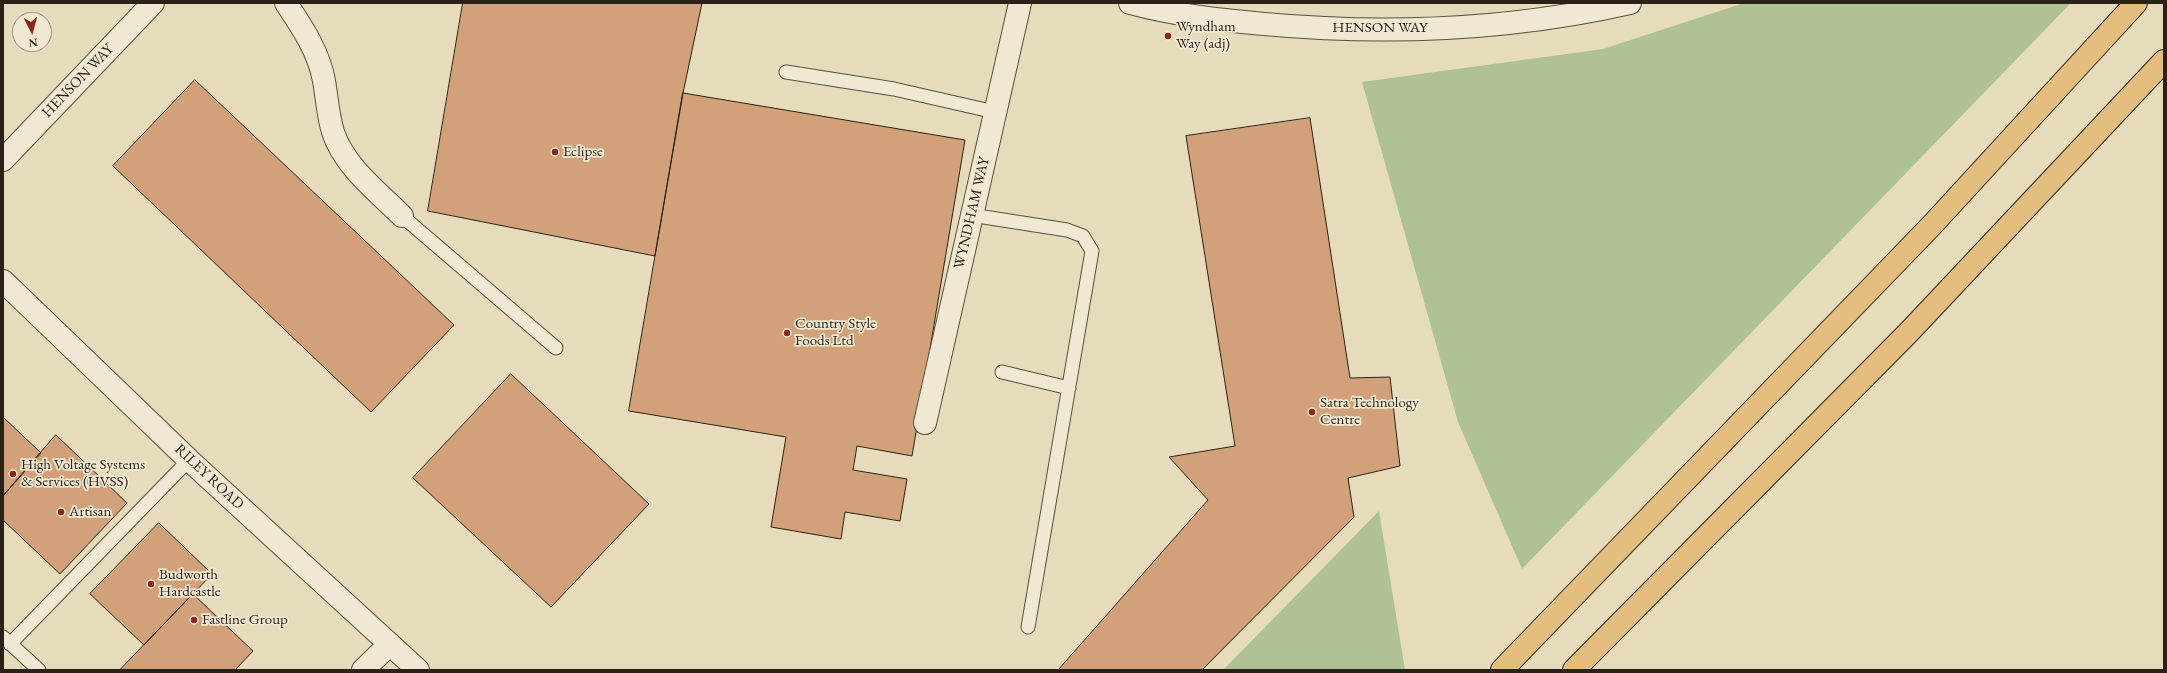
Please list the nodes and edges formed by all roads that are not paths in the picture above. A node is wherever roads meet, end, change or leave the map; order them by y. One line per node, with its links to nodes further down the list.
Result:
1 (153, 3): 10 (street, HENSON WAY)
2 (286, 3): 12 (street)
3 (1020, 3): 9 (street, WYNDHAM WAY)
4 (1130, 3): 5 (street, HENSON WAY)
5 (1630, 3)
6 (2136, 3): 25 (highway)
7 (2164, 61): 26 (highway)
8 (786, 72): 9 (lane)
9 (995, 112): 11 (street, WYNDHAM WAY)
10 (3, 160)
11 (971, 215): 16 (lane); 17 (street, WYNDHAM WAY)
12 (402, 216): 14 (lane)
13 (3, 281): 18 (street, RILEY ROAD)
14 (556, 348)
15 (1002, 372): 16 (lane)
16 (1069, 388): 19 (lane)
17 (925, 423)
18 (189, 460): 20 (lane); 21 (street, RILEY ROAD)
19 (1028, 627)
20 (7, 640): 22 (lane)
21 (390, 644): 23 (street); 24 (street, RILEY ROAD)
22 (39, 670)
23 (363, 670)
24 (418, 670)
25 (1502, 670)
26 (1574, 670)

